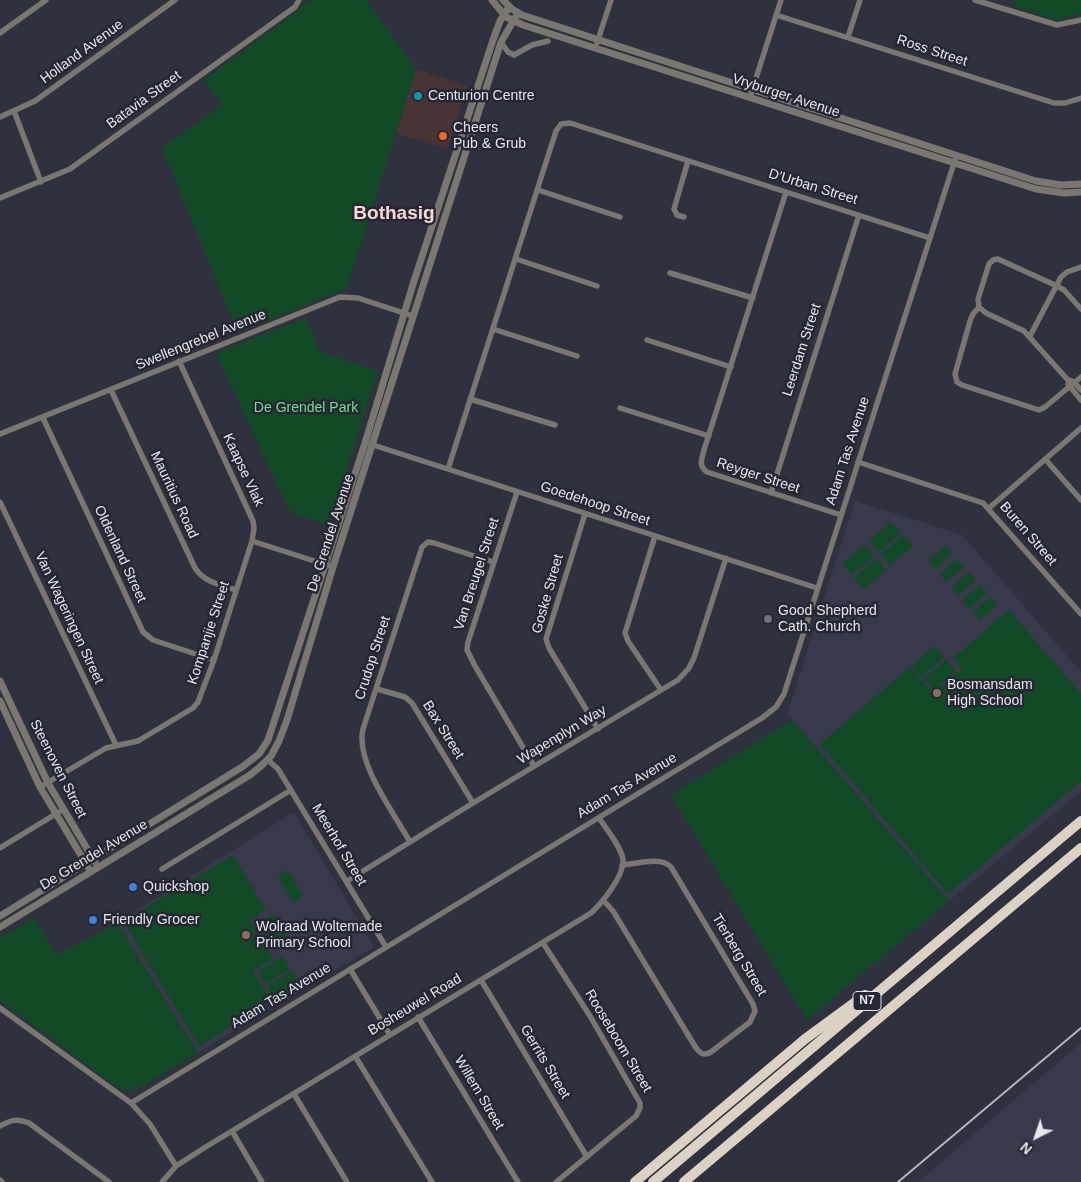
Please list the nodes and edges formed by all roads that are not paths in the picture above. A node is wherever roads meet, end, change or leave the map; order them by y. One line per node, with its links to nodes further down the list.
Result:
1 (46, 0): 10 (street)
2 (174, 0): 25 (street, Holland Avenue)
3 (299, 0): 30 (street, Batavia Street)
4 (492, 0): 13 (street, Vryburger Avenue)
5 (504, 0): 11 (street, Vryburger Avenue)
6 (611, 0): 19 (street)
7 (781, 0): 14 (street)
8 (860, 0): 18 (street)
9 (975, 0): 15 (street)
10 (37, 3): 17 (street)
11 (509, 7): 12 (street, Vryburger Avenue); 13 (street, De Grendel Avenue)
12 (518, 13): 16 (street, De Grendel Avenue); 19 (street, Vryburger Avenue)
13 (504, 14): 16 (street, Vryburger Avenue); 48 (street, De Grendel Avenue)
14 (776, 15): 18 (street, Ross Street); 23 (street)
15 (1081, 20)
16 (513, 21): 21 (street, De Grendel Avenue); 22 (street, Vryburger Avenue)
17 (0, 33)
18 (848, 37): 24 (street, Ross Street)
19 (598, 40): 22 (street); 23 (street, Vryburger Avenue)
20 (548, 41): 21 (street)
21 (501, 42): 49 (street, De Grendel Avenue)
22 (596, 48): 23 (street, Vryburger Avenue)
23 (751, 93): 27 (street, Vryburger Avenue); 29 (street, Vryburger Avenue)
24 (1081, 98)
25 (14, 111): 26 (street, Holland Avenue); 30 (street)
26 (0, 117)
27 (956, 155): 29 (street, Adam Tas Avenue); 31 (street, Vryburger Avenue)
28 (688, 160): 32 (street, D'Urban Street); 33 (street, D'Urban Street); 38 (street)
29 (954, 163): 34 (street, Vryburger Avenue); 39 (street, Adam Tas Avenue)
30 (41, 182): 35 (street, Batavia Street)
31 (1081, 184)
32 (538, 190): 37 (street); 40 (street, D'Urban Street)
33 (786, 192): 36 (street, D'Urban Street); 45 (street, Reyger Street)
34 (1081, 192)
35 (0, 198)
36 (859, 215): 39 (street, D'Urban Street); 73 (street, Leerdam Street)
37 (620, 217)
38 (684, 217)
39 (930, 238): 70 (street, Adam Tas Avenue)
40 (516, 259): 43 (street); 50 (street, D'Urban Street)
41 (1081, 267): 44 (street)
42 (670, 273): 45 (street)
43 (597, 286)
44 (1057, 286): 46 (street); 47 (street); 51 (street)
45 (753, 298): 55 (street, Reyger Street)
46 (979, 307): 51 (street); 57 (street)
47 (1081, 309)
48 (404, 313): 49 (street, Swellengrebel Avenue); 54 (street, Swellengrebel Avenue); 68 (street, De Grendel Avenue)
49 (413, 316): 68 (street, De Grendel Avenue)
50 (493, 329): 53 (street); 60 (street, D'Urban Street)
51 (1030, 336): 57 (street)
52 (647, 340): 55 (street)
53 (577, 356)
54 (179, 362): 58 (street, Swellengrebel Avenue); 80 (street, Kaapse Vlak)
55 (731, 367): 67 (street, Reyger Street)
56 (1081, 378): 57 (street)
57 (1071, 385): 59 (street); 61 (street)
58 (111, 390): 63 (street, Swellengrebel Avenue); 86 (street, Mauritius Road)
59 (1081, 390)
60 (470, 398): 64 (street); 71 (street, D'Urban Street)
61 (1081, 400)
62 (620, 408): 67 (street)
63 (43, 418): 66 (street, Swellengrebel Avenue); 88 (street, Oldenland Street)
64 (555, 424)
65 (1081, 428): 69 (street)
66 (0, 434)
67 (709, 436): 73 (street, Reyger Street)
68 (369, 444): 71 (street, Goedehoop Street); 83 (street, De Grendel Avenue); 84 (street, De Grendel Avenue)
69 (1044, 459): 74 (street); 76 (street)
70 (858, 462): 76 (street, Buren Street); 78 (street, Adam Tas Avenue)
71 (448, 469): 72 (street, Goedehoop Street)
72 (517, 492): 77 (street, Goedehoop Street); 82 (street, Van Breugel Street)
73 (771, 493): 78 (street, Reyger Street)
74 (1081, 500)
75 (0, 502): 95 (street, Van Wageringen Street)
76 (989, 508): 87 (street, Buren Street)
77 (585, 514): 79 (street, Goedehoop Street); 93 (street, Goske Street)
78 (841, 515): 85 (street, Adam Tas Avenue)
79 (655, 536): 81 (street, Goedehoop Street); 91 (street)
80 (252, 541): 83 (street); 86 (street, Kompanjie Street)
81 (726, 558): 85 (street, Goedehoop Street); 91 (street, Wapenplyn Way)
82 (493, 562): 90 (street, Crudop Street); 98 (street, Van Breugel Street)
83 (325, 565): 84 (street); 94 (street, De Grendel Avenue)
84 (333, 567): 97 (street, De Grendel Avenue)
85 (817, 588): 105 (street, Adam Tas Avenue)
86 (236, 590): 88 (street, Kompanjie Street)
87 (1081, 614)
88 (214, 660): 95 (street, Kompanjie Street)
89 (0, 681): 99 (street, Steenoven Street)
90 (377, 689): 102 (street, Bax Street); 107 (street, Crudop Street)
91 (661, 690): 93 (street, Wapenplyn Way)
92 (0, 701): 100 (street, Steenoven Street)
93 (598, 729): 98 (street, Wapenplyn Way)
94 (268, 740): 96 (street, De Grendel Avenue); 97 (street)
95 (116, 745): 99 (street, Kompanjie Street)
96 (251, 760): 97 (street); 110 (street, De Grendel Avenue)
97 (268, 760): 101 (street, Meerhof Street); 113 (street, De Grendel Avenue)
98 (534, 766): 102 (street, Wapenplyn Way)
99 (48, 783): 100 (street, Kompanjie Street); 103 (street, Steenoven Street)
100 (40, 787): 104 (street, Steenoven Street)
101 (291, 790): 114 (street); 116 (street, Meerhof Street)
102 (473, 803): 107 (street, Wapenplyn Way)
103 (63, 810): 104 (street); 110 (street, Steenoven Street)
104 (56, 814): 108 (street); 111 (street, Steenoven Street)
105 (599, 818): 112 (street); 121 (street, Adam Tas Avenue)
106 (1081, 821): 124 (highway, N7)
107 (410, 842): 116 (street, Wapenplyn Way)
108 (0, 848)
109 (1081, 848): 144 (highway, N7)
110 (93, 859): 111 (street, De Grendel Avenue); 113 (street, Steenoven Street)
111 (86, 864): 115 (street, Steenoven Street); 118 (street, De Grendel Avenue)
112 (622, 865): 117 (street, Bosheuwel Road); 117 (street, Tierberg Street)
113 (98, 867): 115 (street, De Grendel Avenue)
114 (162, 869)
115 (90, 872): 119 (street, De Grendel Avenue)
116 (347, 881): 121 (street, Meerhof Street)
117 (603, 900): 120 (street, Bosheuwel Road)
118 (0, 916)
119 (0, 927)
120 (542, 943): 123 (street, Bosheuwel Road); 133 (street, Rooseboom Street)
121 (386, 947): 122 (street, Adam Tas Avenue)
122 (350, 969): 127 (street); 130 (street, Adam Tas Avenue)
123 (481, 980): 126 (street, Bosheuwel Road); 133 (street, Gerrits Street)
124 (892, 980): 142 (highway); 143 (highway, N7)
125 (0, 1008): 130 (street)
126 (418, 1017): 127 (street, Bosheuwel Road); 140 (street, Willem Street)
127 (390, 1035): 128 (street, Bosheuwel Road)
128 (355, 1056): 129 (street, Bosheuwel Road); 139 (street)
129 (294, 1094): 132 (street, Bosheuwel Road); 138 (street)
130 (131, 1103): 134 (street)
131 (0, 1126): 135 (street)
132 (232, 1131): 134 (street, Bosheuwel Road); 137 (street)
133 (587, 1157): 141 (street, Rooseboom Street)
134 (176, 1166): 136 (street, Bosheuwel Road)
135 (109, 1182)
136 (162, 1182)
137 (262, 1182)
138 (347, 1182)
139 (432, 1182)
140 (518, 1182)
141 (556, 1182)
142 (635, 1182)
143 (653, 1182)
144 (684, 1182)

